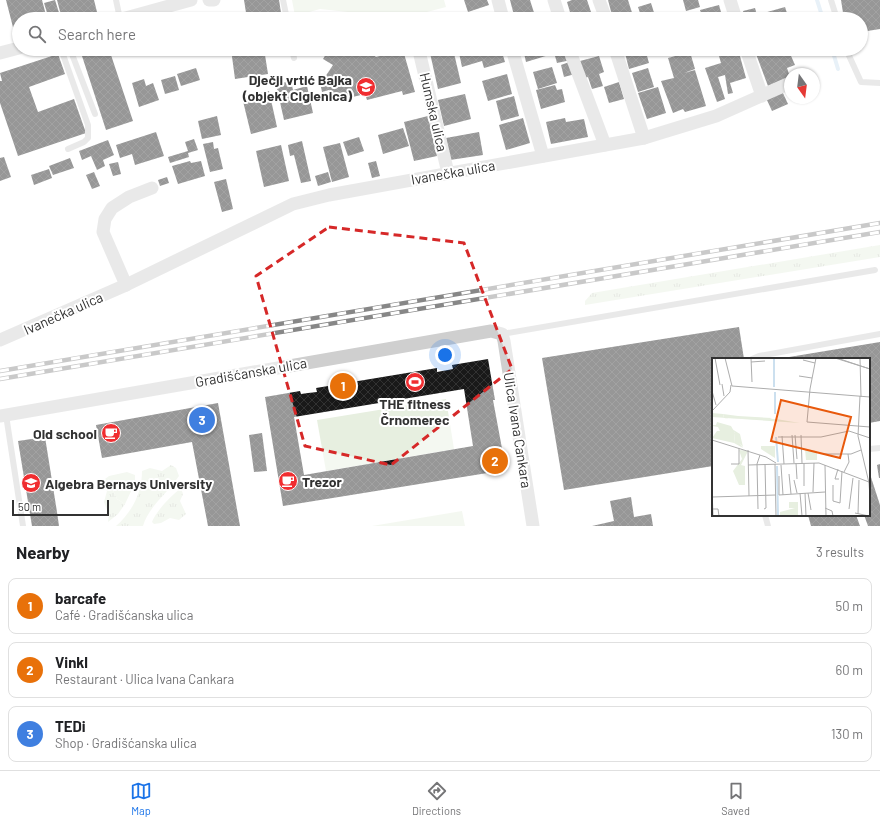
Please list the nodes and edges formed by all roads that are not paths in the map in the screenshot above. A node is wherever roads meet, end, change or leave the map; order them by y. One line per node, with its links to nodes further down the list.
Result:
1 (116, 0): 12 (lane)
2 (191, 0): 13 (street)
3 (209, 0): 4 (street)
4 (214, 0): 5 (lane)
5 (220, 0)
6 (283, 0): 14 (lane)
7 (498, 0): 15 (street)
8 (554, 0): 16 (street)
9 (599, 0): 17 (street)
10 (730, 0): 18 (street)
11 (831, 0): 19 (lane)
12 (119, 12)
13 (147, 12)
14 (286, 12)
15 (501, 12)
16 (558, 12)
17 (603, 12)
18 (734, 12)
19 (835, 12)
20 (12, 50): 21 (street)
21 (0, 53)
22 (63, 56): 36 (lane)
23 (73, 56): 33 (lane)
24 (420, 56): 38 (street, Humska ulica)
25 (514, 56): 37 (street)
26 (572, 56): 35 (street)
27 (617, 56): 34 (street)
28 (748, 56): 32 (street)
29 (849, 56): 30 (lane)
30 (880, 83)
31 (784, 87): 32 (street, Ivanečka ulica)
32 (762, 96): 34 (street, Ivanečka ulica)
33 (95, 114)
34 (644, 138): 35 (street, Ivanečka ulica)
35 (605, 145): 37 (street, Ivanečka ulica)
36 (68, 149)
37 (543, 156): 38 (street, Ivanečka ulica)
38 (448, 173): 41 (street, Ivanečka ulica)
39 (152, 188): 41 (street)
40 (875, 270): 42 (lane)
41 (126, 285): 44 (street, Ivanečka ulica)
42 (502, 334): 46 (street, Gradišćanska ulica); 51 (street, Ulica Ivana Cankara)
43 (880, 334): 45 (lane)
44 (0, 340)
45 (754, 358)
46 (3, 416): 50 (lane)
47 (880, 448): 48 (lane)
48 (870, 449)
49 (765, 516): 52 (lane)
50 (23, 526)
51 (533, 526)
52 (768, 526)

